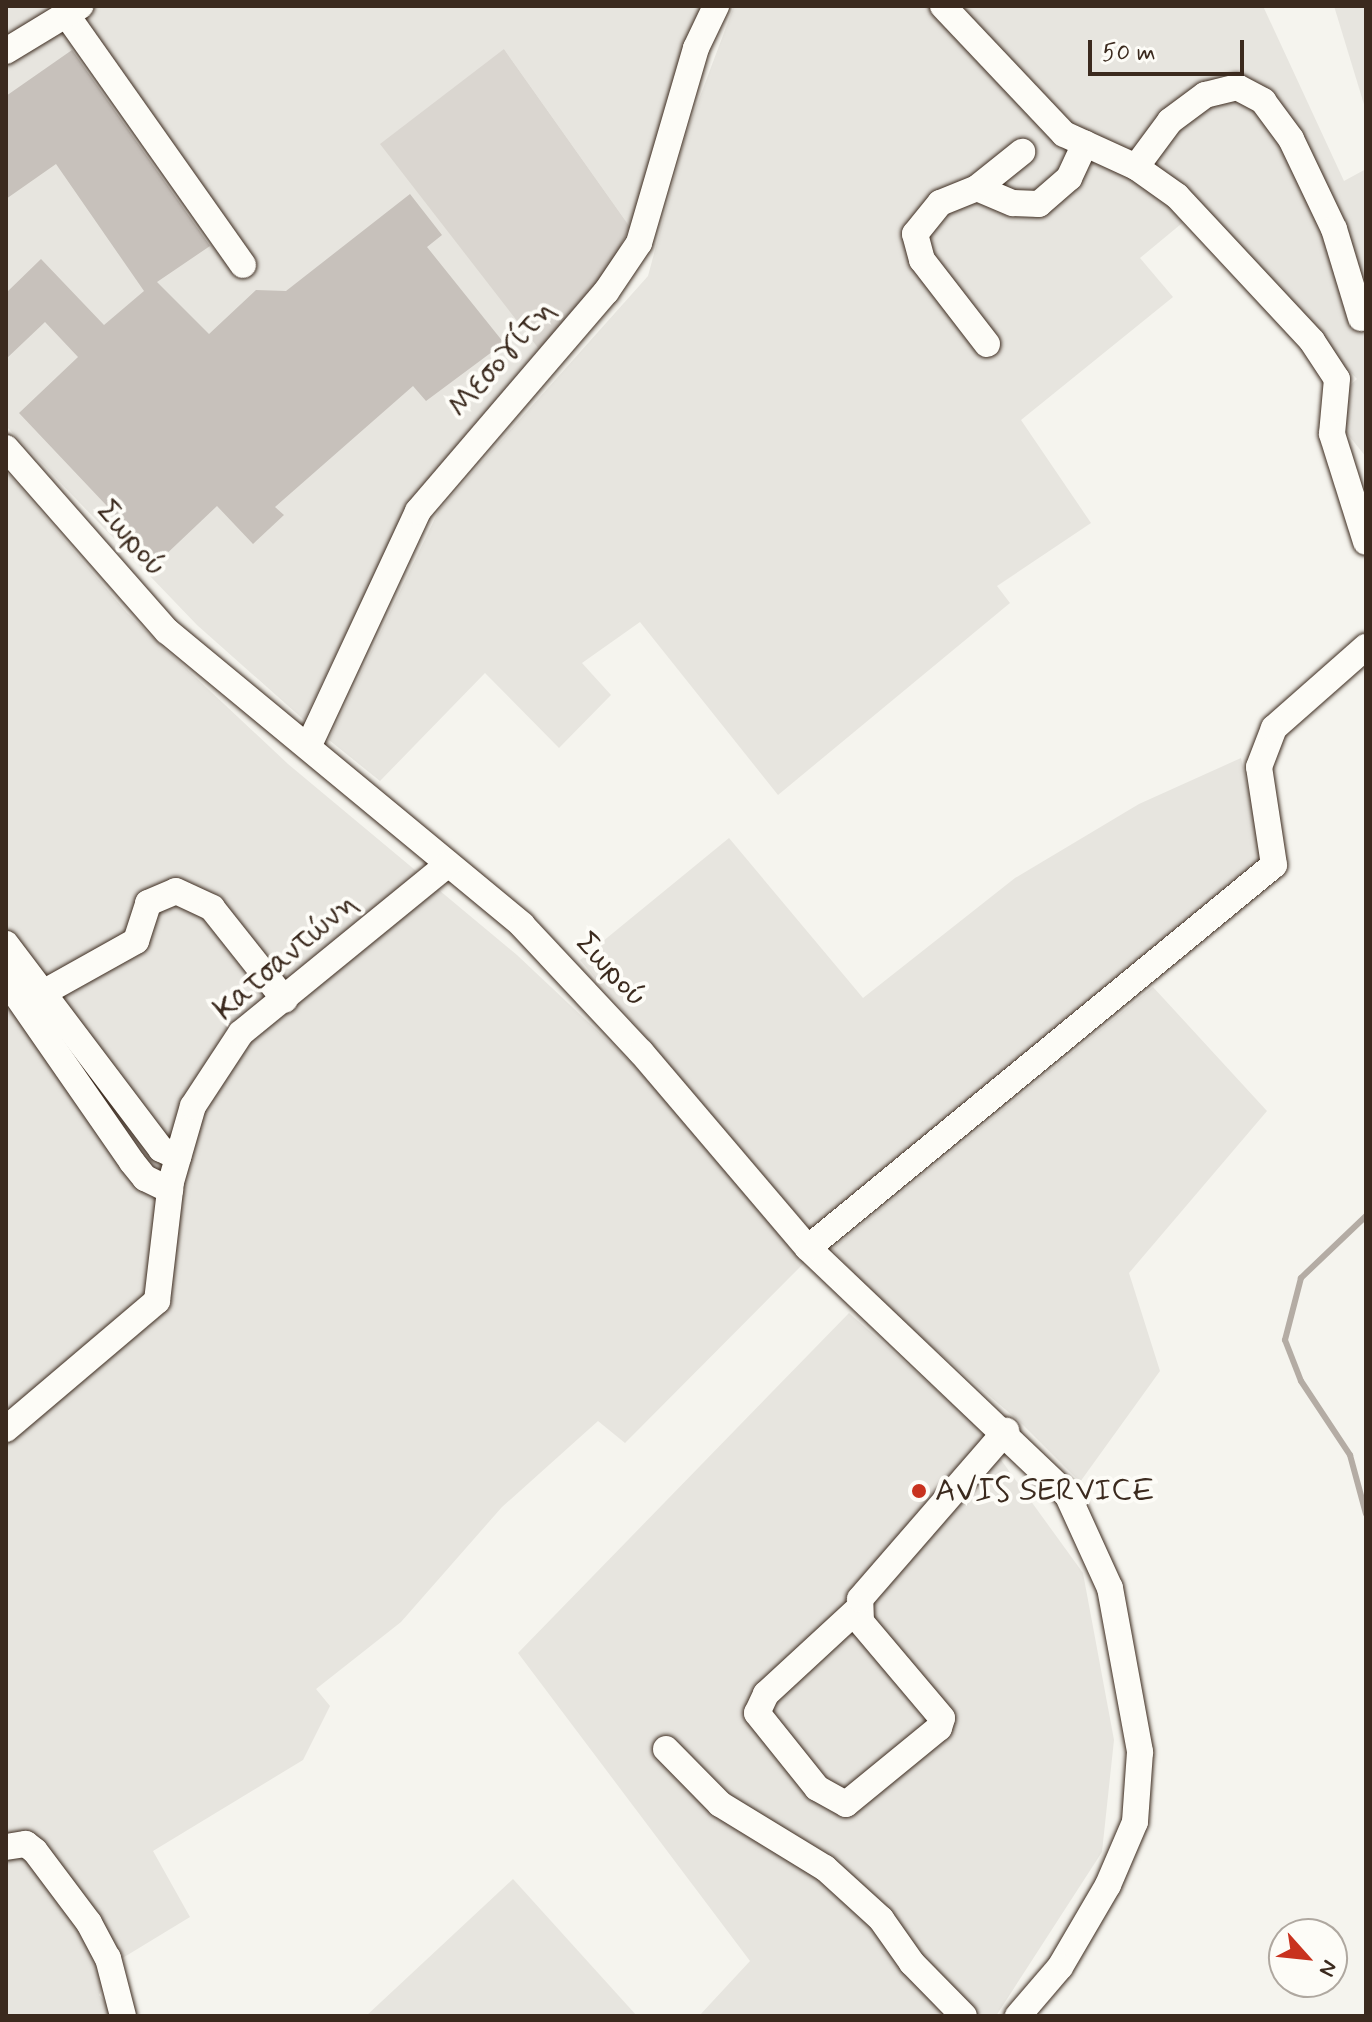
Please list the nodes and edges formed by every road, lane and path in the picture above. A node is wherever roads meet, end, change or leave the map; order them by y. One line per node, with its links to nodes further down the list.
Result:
1 (716, 6): 15 (street, Μεσογίτη)
2 (943, 6): 5 (street)
3 (73, 10): 4 (street); 9 (street)
4 (6, 51)
5 (1085, 144): 7 (street); 8 (street)
6 (1022, 152): 8 (street)
7 (1136, 167): 10 (street); 13 (street)
8 (977, 188): 11 (street)
9 (243, 265)
10 (1361, 318)
11 (987, 344)
12 (6, 448): 15 (street, Σωρού)
13 (1366, 542)
14 (1366, 647): 23 (street)
15 (309, 745): 16 (street, Σωρού)
16 (448, 864): 20 (street, Κατσαντώνη); 23 (street, Σωρού)
17 (6, 944): 19 (street)
18 (6, 980): 22 (street)
19 (41, 994): 20 (street); 21 (street)
20 (285, 1000): 21 (street, Κατσαντώνη)
21 (178, 1157): 22 (street, Κατσαντώνη)
22 (170, 1190): 24 (street, Κατσαντώνη)
23 (808, 1248): 25 (street, Σωρού)
24 (6, 1429)
25 (1006, 1431): 26 (street); 31 (street, Σωρού)
26 (857, 1610): 26 (street)
27 (666, 1749): 30 (street)
28 (6, 1847): 29 (street)
29 (123, 2016)
30 (964, 2016)
31 (1018, 2016)

